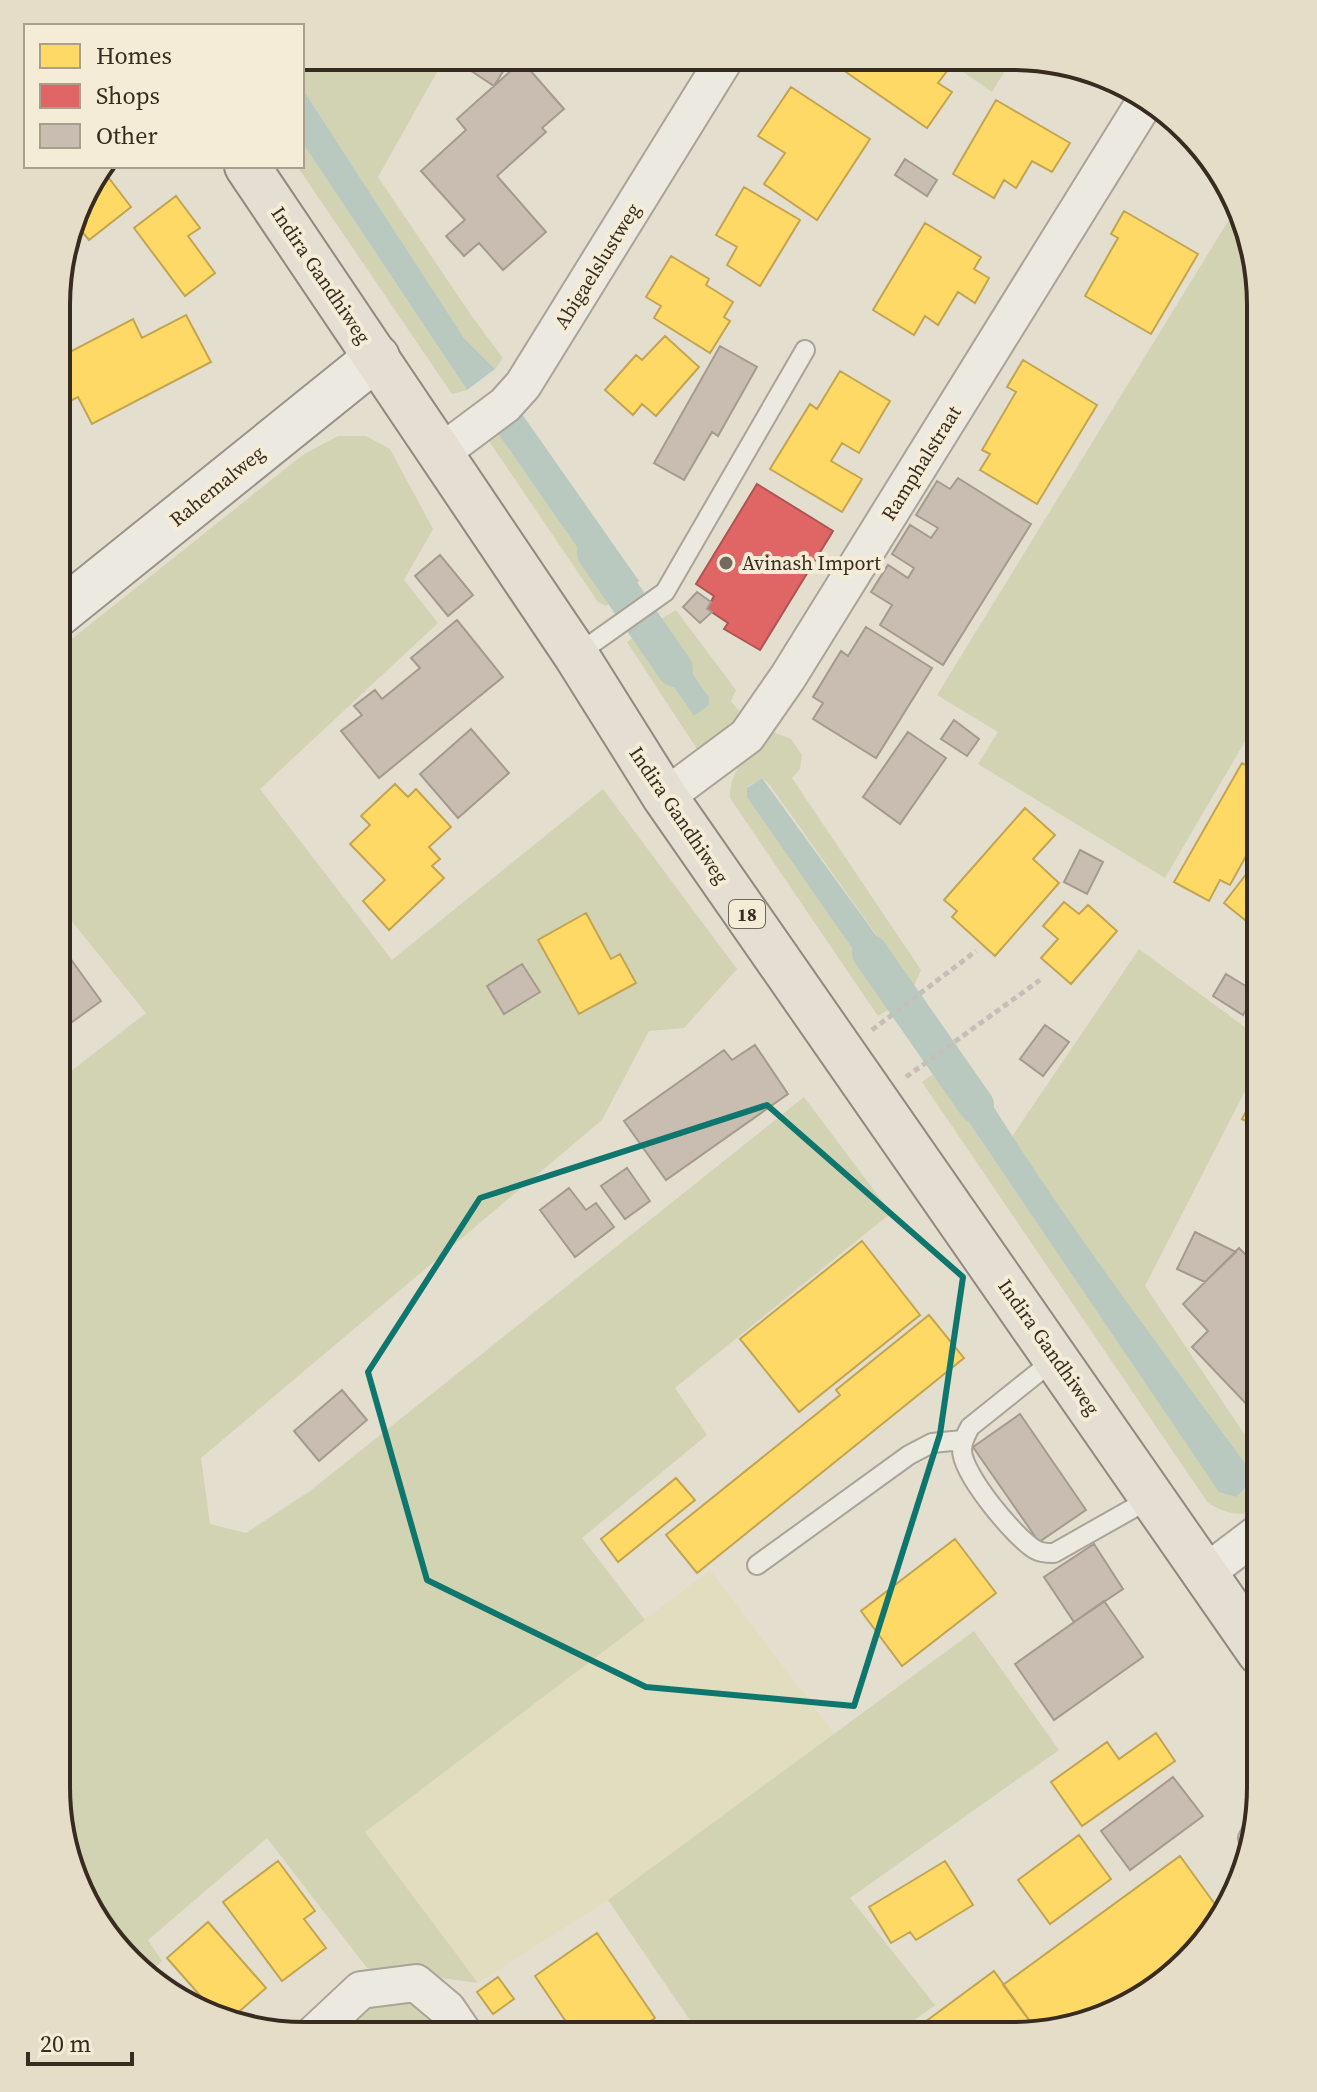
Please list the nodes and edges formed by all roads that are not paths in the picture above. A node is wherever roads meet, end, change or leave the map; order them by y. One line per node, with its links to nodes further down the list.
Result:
1 (718, 70): 6 (street, Abigaelslustweg)
2 (1140, 109): 9 (street, Ramphalstraat)
3 (248, 168): 5 (main road, Indira Gandhiweg / 18)
4 (805, 350): 8 (lane)
5 (377, 357): 6 (main road, Indira Gandhiweg / 18); 7 (street, Rahemalweg)
6 (442, 452): 8 (main road, Indira Gandhiweg / 18)
7 (70, 604)
8 (576, 655): 9 (main road, Indira Gandhiweg / 18)
9 (665, 797): 10 (main road, Indira Gandhiweg / 18)
10 (1057, 1358): 11 (lane); 12 (main road, Indira Gandhiweg / 18)
11 (963, 1440): 12 (lane); 14 (lane)
12 (1153, 1497): 15 (main road, Indira Gandhiweg / 18)
13 (1246, 1542): 15 (street)
14 (757, 1565)
15 (1207, 1572): 16 (main road, Indira Gandhiweg / 18)
16 (1246, 1632)
17 (327, 2022): 18 (street)
18 (456, 2022)

